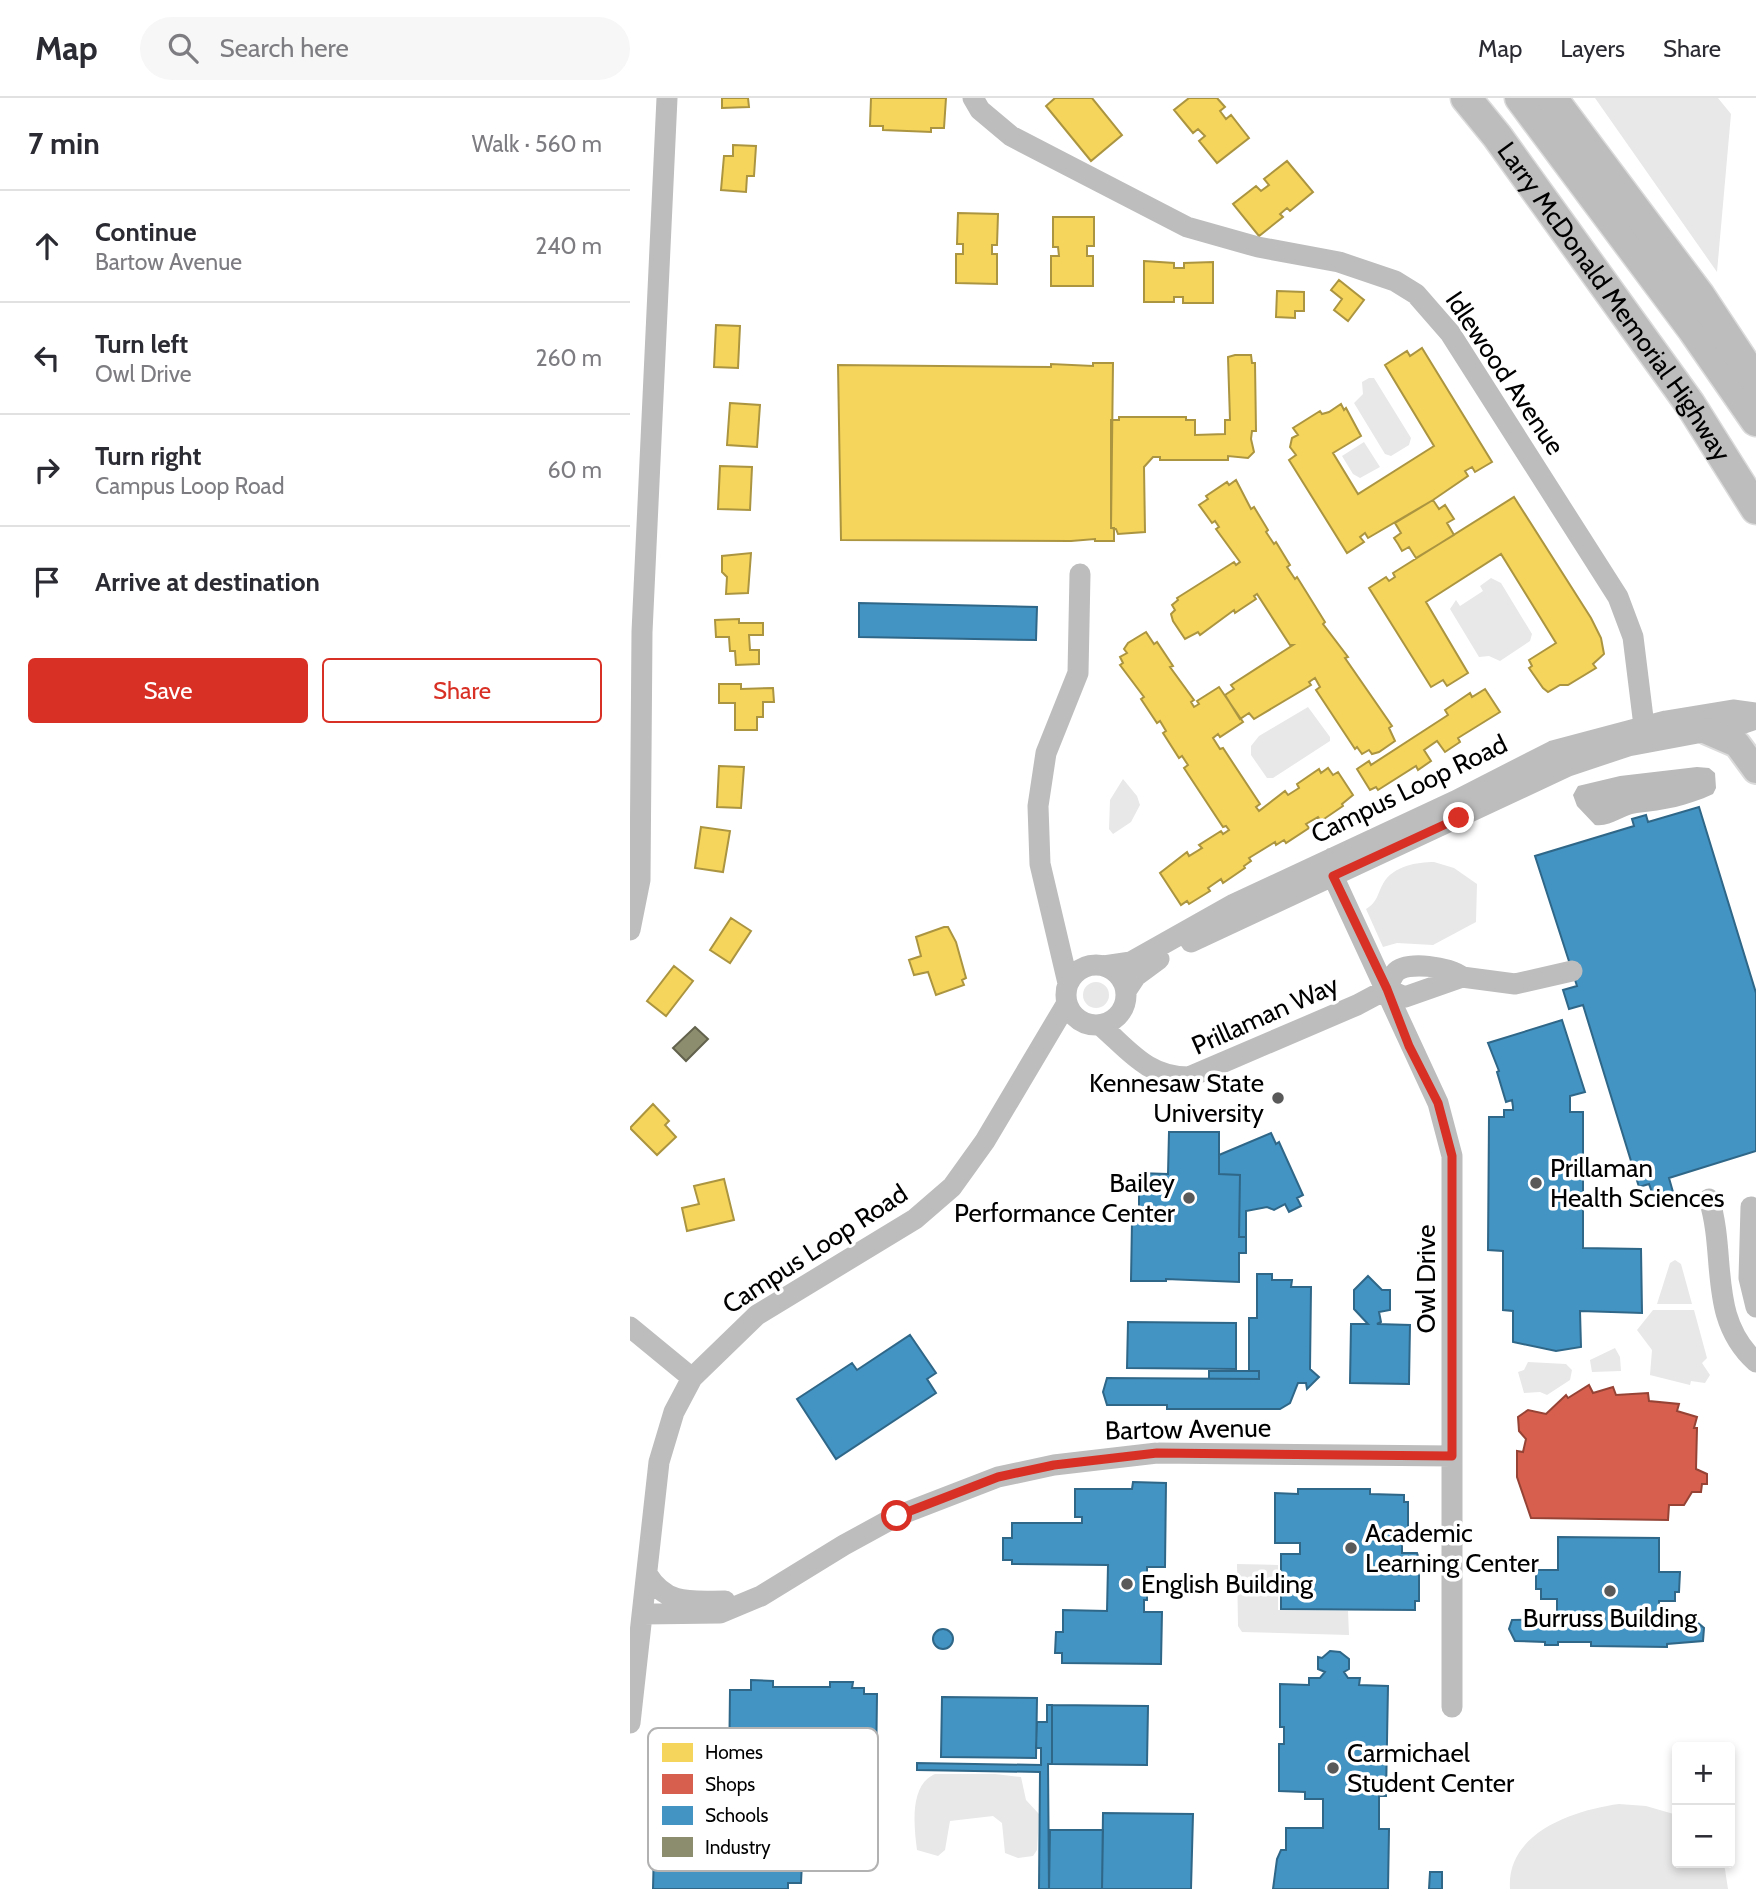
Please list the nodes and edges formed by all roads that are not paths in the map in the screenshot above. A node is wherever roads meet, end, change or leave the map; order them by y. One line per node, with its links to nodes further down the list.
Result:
1 (667, 98): 15 (street)
2 (973, 98): 12 (street, Idlewood Avenue)
3 (1466, 98): 8 (highway, Larry McDonald Memorial Highway)
4 (1520, 98): 7 (highway)
5 (1552, 98): 6 (highway)
6 (1756, 381)
7 (1756, 421)
8 (1756, 509)
9 (1080, 574): 16 (street)
10 (1756, 716): 11 (street, Campus Loop Road); 12 (street, Campus Loop Road)
11 (1706, 731): 12 (street, Campus Loop Road); 13 (main road)
12 (1645, 734): 14 (street, Campus Loop Road)
13 (1756, 770)
14 (1332, 867): 17 (street, Campus Loop Road); 19 (street, Owl Drive); 20 (street, Campus Loop Road)
15 (630, 930)
16 (1057, 931): 17 (street); 21 (street)
17 (1098, 966): 20 (street); 21 (street)
18 (1572, 971): 19 (street, Prillaman Way)
19 (1387, 989): 22 (street, Prillaman Way); 29 (street, Owl Drive)
20 (1126, 991): 22 (street)
21 (1068, 993): 22 (street); 23 (street, Campus Loop Road)
22 (1101, 1021): 23 (street, Campus Loop Road)
23 (1043, 1045): 28 (street, Campus Loop Road)
24 (1753, 1207): 25 (street); 27 (street)
25 (1756, 1307)
26 (631, 1331): 28 (street)
27 (1756, 1362)
28 (692, 1378): 30 (street, Campus Loop Road)
29 (1452, 1456): 31 (street, Bartow Avenue); 33 (street, Owl Drive)
30 (647, 1574): 31 (street); 32 (street, Campus Loop Road)
31 (748, 1602): 32 (street, Bartow Avenue)
32 (643, 1614): 34 (street, Campus Loop Road)
33 (1452, 1707)
34 (630, 1723)

